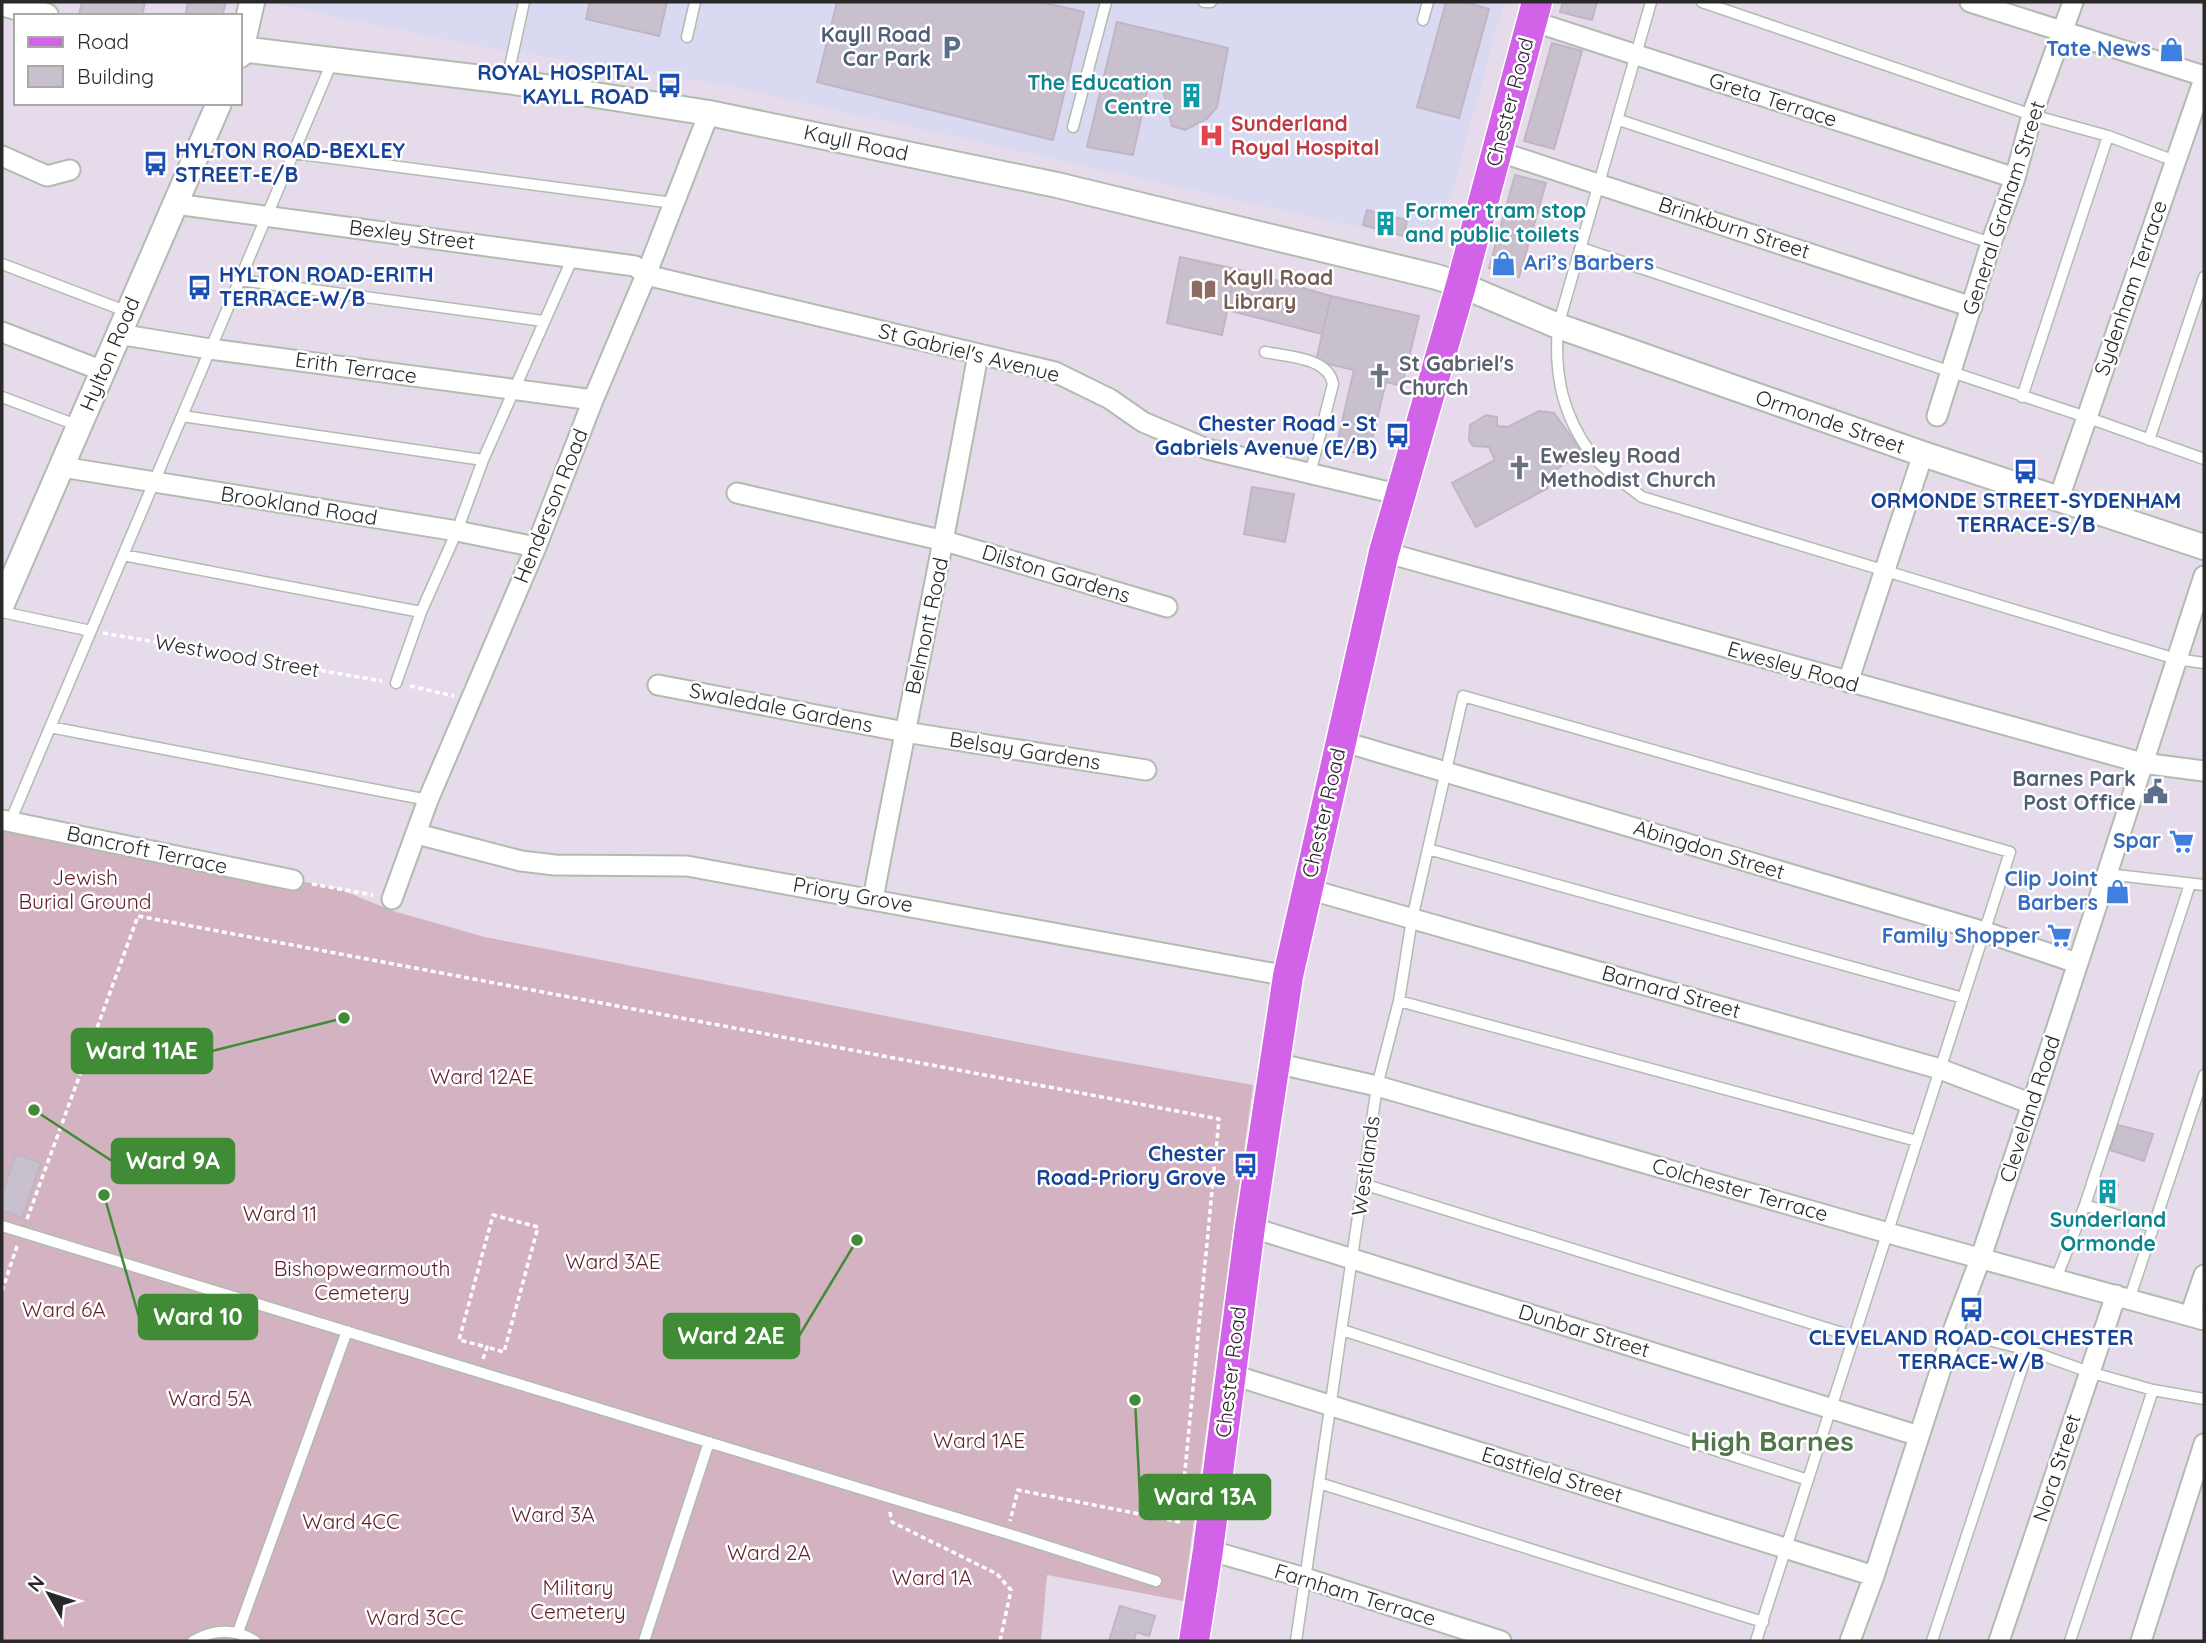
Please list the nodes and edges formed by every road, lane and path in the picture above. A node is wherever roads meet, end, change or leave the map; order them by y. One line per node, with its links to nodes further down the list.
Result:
1 (252, 2): 18 (street)
2 (524, 2): 23 (lane)
3 (695, 2): 17 (lane)
4 (1106, 2): 28 (lane)
5 (1203, 2): 6 (lane)
6 (1211, 2)
7 (1429, 2): 15 (lane)
8 (1651, 2): 20 (lane)
9 (1702, 2): 26 (lane)
10 (1970, 2): 16 (street)
11 (2073, 2): 16 (street, General Graham Street)
12 (2, 3): 14 (street)
13 (1534, 12): 20 (street, Greta Terrace); 30 (main road, Chester Road)
14 (39, 14)
15 (1423, 20)
16 (2064, 32): 22 (street); 26 (street, General Graham Street)
17 (687, 37)
18 (242, 47)
19 (242, 51): 21 (street, Kayll Road)
20 (1635, 55): 27 (lane); 35 (street, Greta Terrace)
21 (332, 60): 23 (street, Kayll Road); 31 (lane)
22 (2204, 77): 33 (street, Sydenham Terrace)
23 (507, 81): 25 (street, Kayll Road)
24 (218, 105): 38 (street, Hylton Road)
25 (709, 113): 37 (street, Henderson Road); 47 (street, Kayll Road)
26 (2032, 116): 29 (lane); 35 (street, General Graham Street)
27 (1619, 120): 36 (lane); 40 (lane)
28 (1073, 127)
29 (2108, 136): 33 (lane); 60 (lane)
30 (1497, 151): 36 (street, Brinkburn Street); 47 (main road, Chester Road)
31 (293, 153): 37 (lane); 39 (lane)
32 (2, 156): 34 (street)
33 (2175, 160): 64 (street, Sydenham Terrace)
34 (70, 170)
35 (2015, 178): 40 (street, General Graham Street)
36 (1599, 183): 41 (lane); 48 (street, Brinkburn Street)
37 (673, 203): 44 (street, Henderson Road)
38 (175, 204): 39 (street, Bexley Street); 50 (street, Hylton Road)
39 (266, 216): 42 (street, Bexley Street); 46 (lane)
40 (1992, 243): 48 (street, General Graham Street)
41 (1581, 248): 51 (lane); 57 (lane)
42 (574, 256): 44 (street, Bexley Street); 49 (lane)
43 (2, 264): 50 (lane)
44 (646, 275): 55 (street, St Gabriel's Avenue); 61 (street, Henderson Road)
45 (2204, 277): 66 (lane)
46 (239, 280): 49 (lane); 53 (lane)
47 (1461, 285): 51 (street, Ormonde Street); 74 (main road, Chester Road)
48 (1972, 307): 57 (street, General Graham Street)
49 (543, 321): 58 (lane)
50 (123, 323): 53 (street, Erith Terrace); 56 (street, Hylton Road)
51 (1558, 326): 67 (street, Ormonde Street); 82 (lane)
52 (2, 332): 56 (street)
53 (210, 349): 58 (street, Erith Terrace); 62 (lane)
54 (1265, 352): 71 (lane)
55 (978, 354): 71 (street, St Gabriel's Avenue); 77 (street, Belmont Road)
56 (103, 371): 65 (street, Hylton Road)
57 (1950, 373): 60 (lane); 63 (street, General Graham Street)
58 (514, 389): 61 (street, Erith Terrace); 69 (lane)
59 (2, 397): 65 (lane)
60 (2022, 397): 64 (lane)
61 (593, 400): 78 (street, Henderson Road)
62 (182, 416): 69 (lane); 72 (lane)
63 (1937, 416)
64 (2086, 417): 66 (lane); 75 (street, Sydenham Terrace)
65 (79, 426): 70 (street, Hylton Road)
66 (2149, 440): 68 (lane)
67 (1923, 454): 75 (street, Ormonde Street); 82 (street)
68 (2204, 459)
69 (483, 460): 76 (lane)
70 (62, 467): 72 (street, Brookland Road); 84 (street, Hylton Road)
71 (1310, 474): 74 (street, St Gabriel's Avenue)
72 (153, 484): 76 (street, Brookland Road); 81 (lane)
73 (737, 493): 77 (street, Dilston Gardens)
74 (1401, 495): 80 (main road, Chester Road)
75 (2059, 498): 79 (street, Ormonde Street)
76 (457, 531): 78 (street, Brookland Road); 87 (lane)
77 (945, 541): 85 (street, Dilston Gardens); 96 (street, Belmont Road)
78 (536, 547): 94 (street, Henderson Road)
79 (2204, 547)
80 (1384, 552): 91 (street, Ewesley Road); 97 (main road, Chester Road)
81 (123, 555): 87 (lane); 88 (lane)
82 (1886, 569): 89 (lane); 91 (street)
83 (2204, 576): 89 (street, Cleveland Road)
84 (2, 604)
85 (1167, 607)
86 (2, 612): 88 (lane)
87 (421, 612): 92 (lane)
88 (91, 631): 92 (path, Westwood Street); 95 (lane)
89 (2176, 659): 90 (lane); 98 (street, Cleveland Road)
90 (2204, 663)
91 (1848, 682): 98 (street, Ewesley Road)
92 (396, 683): 94 (path, Westwood Street)
93 (658, 685): 96 (street, Swaledale Gardens)
94 (471, 700): 102 (street, Henderson Road)
95 (50, 727): 102 (lane); 103 (lane)
96 (905, 732): 99 (street, Belsay Gardens); 112 (street, Belmont Road)
97 (1340, 741): 100 (street, Abingdon Street); 110 (main road, Chester Road)
98 (2142, 763): 101 (street, Ewesley Road); 106 (street, Cleveland Road)
99 (1146, 770)
100 (1446, 771): 105 (lane, Westlands); 114 (street, Abingdon Street); 114 (lane, Westlands)
101 (2204, 771)
102 (428, 800): 104 (street, Henderson Road)
103 (6, 821): 107 (street, Bancroft Terrace)
104 (416, 834): 111 (street, Henderson Road); 112 (street, Priory Grove)
105 (1428, 849): 113 (lane, Westlands); 117 (lane)
106 (2107, 874): 108 (lane); 115 (street, Cleveland Road)
107 (293, 880): 111 (path)
108 (2190, 884): 109 (lane); 126 (lane)
109 (2204, 885)
110 (1308, 889): 113 (street, Barnard Street); 116 (main road, Chester Road)
111 (392, 899)
112 (873, 899): 116 (street, Priory Grove)
113 (1412, 919): 118 (lane, Westlands); 120 (street, Barnard Street)
114 (1985, 932): 115 (street, Abingdon Street); 117 (lane)
115 (2077, 963): 123 (street, Cleveland Road)
116 (1288, 976): 119 (main road, Chester Road)
117 (1963, 998): 120 (lane)
118 (1399, 1001): 122 (lane, Westlands); 124 (lane)
119 (1275, 1063): 122 (street, Colchester Terrace); 128 (main road, Chester Road)
120 (1940, 1069): 123 (street, Barnard Street); 124 (lane)
121 (2204, 1075): 129 (lane)
122 (1377, 1086): 125 (lane, Westlands); 131 (street, Colchester Terrace)
123 (2032, 1104): 132 (street, Cleveland Road)
124 (1917, 1141): 131 (lane)
125 (1363, 1184): 133 (lane, Westlands); 142 (lane)
126 (2085, 1205): 129 (lane); 135 (lane)
127 (2, 1226): 130 (lane)
128 (1250, 1227): 133 (street, Dunbar Street); 147 (main road, Chester Road)
129 (2153, 1227): 137 (lane)
130 (23, 1231): 136 (path); 140 (lane); 158 (path)
131 (1888, 1233): 132 (street, Colchester Terrace); 142 (lane)
132 (1981, 1257): 135 (street, Colchester Terrace); 141 (street, Cleveland Road)
133 (1352, 1258): 139 (lane, Westlands); 151 (street, Dunbar Street)
134 (2204, 1275): 138 (street)
135 (2056, 1279): 137 (street, Colchester Terrace)
136 (2, 1291)
137 (2122, 1298): 138 (street, Colchester Terrace); 146 (street, Nora Street)
138 (2197, 1318)
139 (1342, 1330): 150 (lane, Westlands); 155 (lane)
140 (347, 1331): 145 (lane); 165 (lane)
141 (1953, 1331): 144 (lane); 152 (street, Cleveland Road)
142 (1854, 1336): 151 (lane)
143 (487, 1347): 143 (path); 145 (path)
144 (2028, 1350): 146 (lane); 175 (lane)
145 (479, 1371): 153 (lane)
146 (2089, 1372): 148 (lane); 176 (street, Nora Street)
147 (1230, 1374): 150 (street, Eastfield Street); 160 (main road, Chester Road)
148 (2153, 1390): 149 (lane); 177 (lane)
149 (2204, 1399)
150 (1331, 1405): 156 (lane, Westlands); 159 (street, Eastfield Street)
151 (1831, 1409): 152 (street, Dunbar Street); 155 (lane)
152 (1919, 1436): 161 (street, Cleveland Road)
153 (709, 1442): 157 (lane); 168 (lane)
154 (2204, 1444): 178 (street)
155 (1808, 1480): 159 (lane)
156 (1319, 1483): 162 (lane, Westlands); 164 (lane)
157 (887, 1497): 158 (lane); 169 (path)
158 (1007, 1534): 163 (lane)
159 (1786, 1548): 161 (street, Eastfield Street); 164 (lane)
160 (1209, 1550): 162 (street, Farnham Terrace); 170 (main road, Chester Road)
161 (1874, 1576): 174 (street, Cleveland Road)
162 (1305, 1578): 171 (lane, Westlands); 172 (street, Farnham Terrace)
163 (1156, 1581)
164 (1763, 1622): 173 (lane)
165 (238, 1632): 166 (lane); 167 (lane)
166 (193, 1641)
167 (255, 1641)
168 (645, 1641)
169 (1000, 1641)
170 (1194, 1641)
171 (1296, 1641)
172 (1501, 1641)
173 (1756, 1641)
174 (1850, 1641)
175 (1932, 1641)
176 (1999, 1641)
177 (2070, 1641)
178 (2141, 1641)

